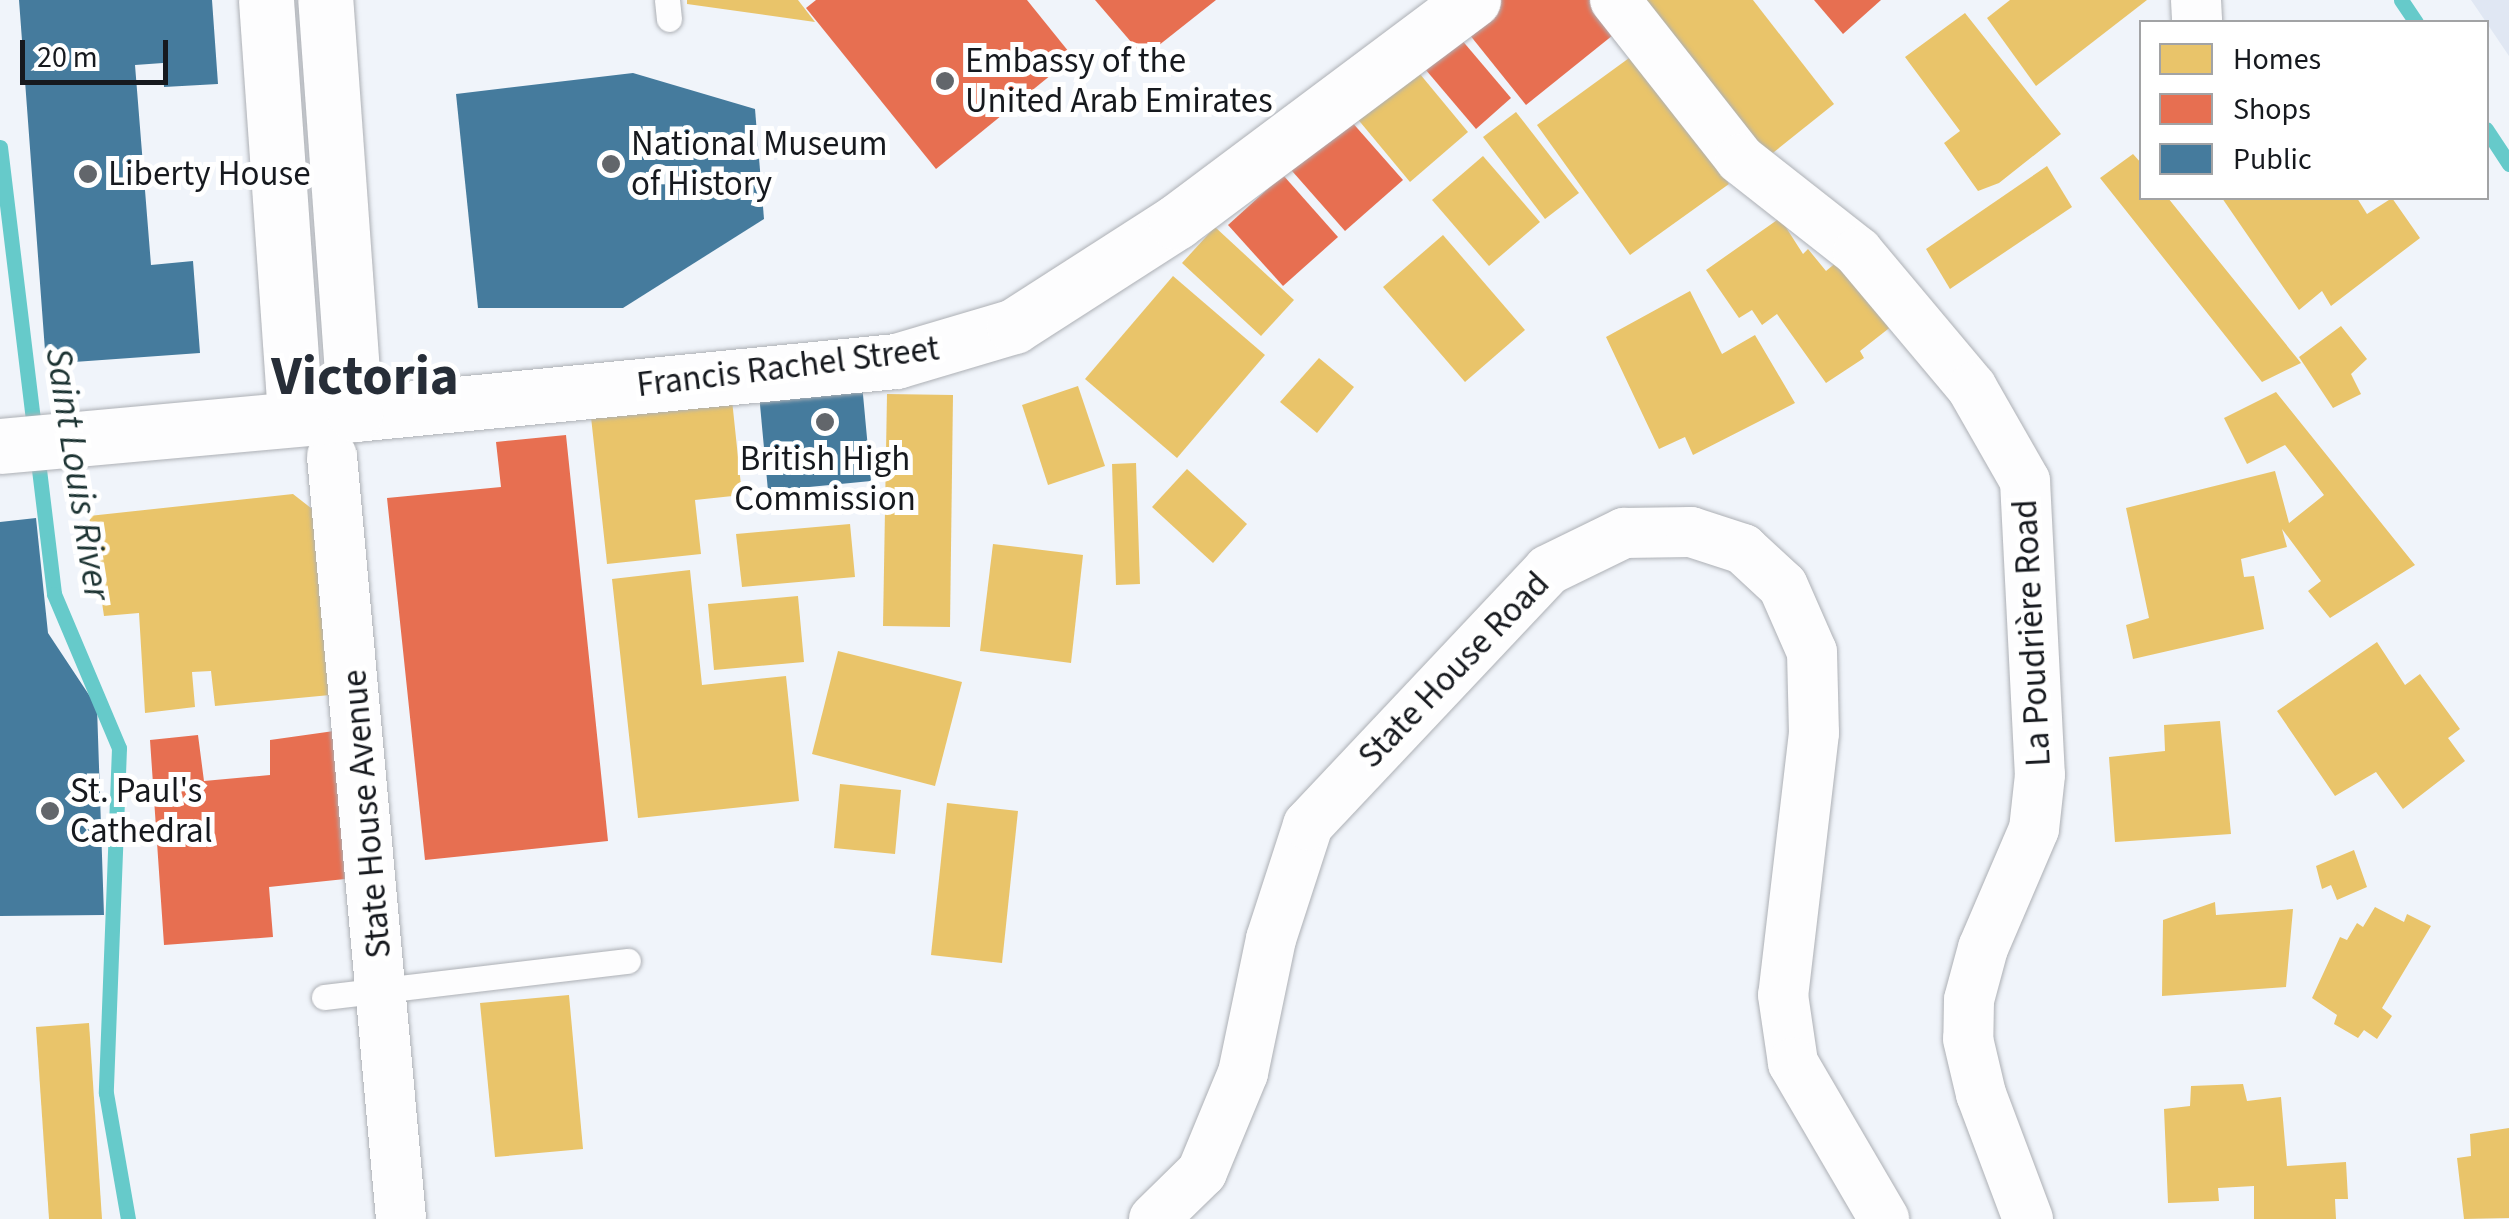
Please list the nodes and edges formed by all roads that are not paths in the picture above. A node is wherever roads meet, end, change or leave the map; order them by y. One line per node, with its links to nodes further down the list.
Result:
1 (266, 0): 5 (main road)
2 (326, 0): 5 (main road)
3 (1474, 0): 5 (main road, Francis Rachel Street)
4 (1615, 0): 13 (street, La Poudrière Road)
5 (327, 429): 6 (main road, Francis Rachel Street); 8 (street, State House Avenue)
6 (0, 446)
7 (628, 960): 8 (lane)
8 (382, 986): 9 (lane); 10 (street, State House Avenue)
9 (324, 997)
10 (399, 1196)
11 (1154, 1219): 12 (street, State House Road)
12 (1884, 1219)
13 (2028, 1219)

